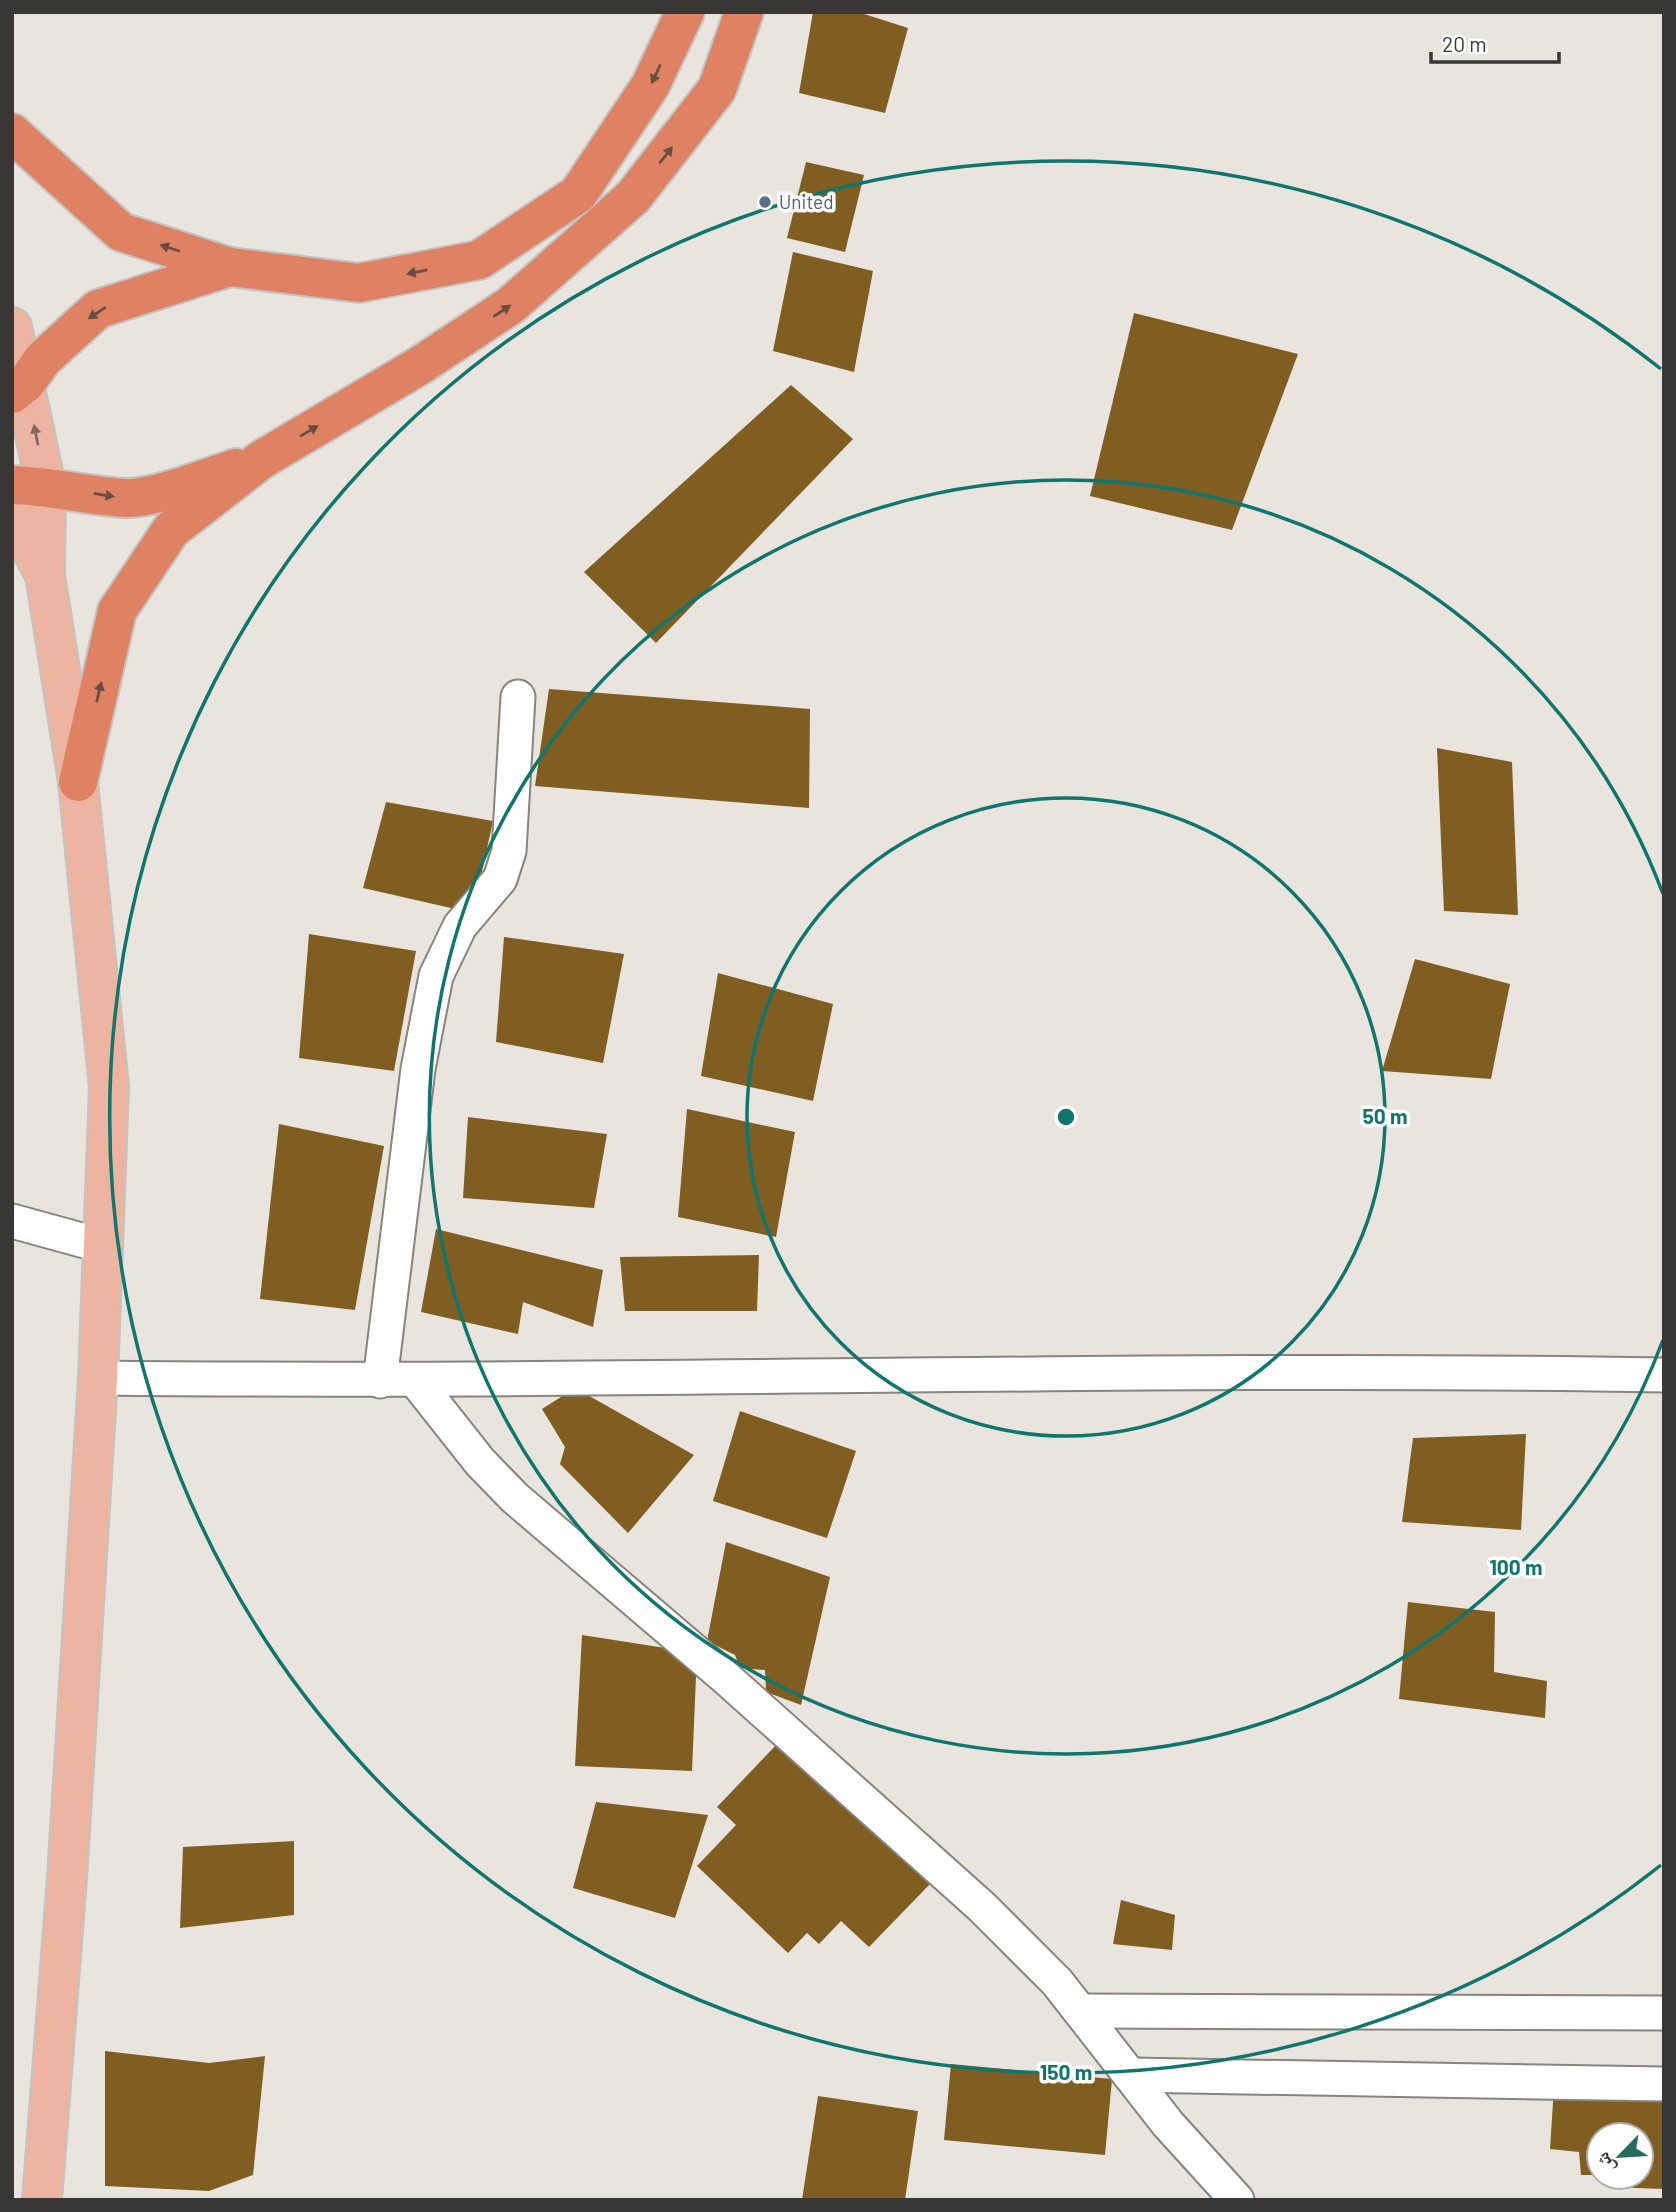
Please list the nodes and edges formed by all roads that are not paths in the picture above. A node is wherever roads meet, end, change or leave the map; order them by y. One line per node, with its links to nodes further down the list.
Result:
1 (685, 12): 4 (highway, one-way to 4)
2 (744, 12): 7 (highway, one-way to 2)
3 (12, 133): 4 (highway, one-way to 3)
4 (230, 267): 6 (highway, one-way to 6)
5 (12, 327): 6 (main road)
6 (19, 388): 8 (main road, one-way to 6)
7 (261, 460): 8 (highway, one-way to 7); 12 (highway, one-way to 7)
8 (29, 486): 10 (main road)
9 (12, 514): 10 (main road)
10 (45, 575): 12 (main road)
11 (519, 697): 17 (street)
12 (78, 782): 14 (main road)
13 (12, 1221): 14 (street)
14 (103, 1246): 16 (main road)
15 (1664, 1375): 18 (street)
16 (98, 1378): 17 (street); 23 (main road)
17 (380, 1381): 18 (street)
18 (416, 1381): 19 (street)
19 (1080, 2011): 20 (street); 21 (street)
20 (1664, 2013)
21 (1130, 2076): 22 (street); 25 (street)
22 (1664, 2084)
23 (43, 2182): 24 (main road)
24 (12, 2193)
25 (1237, 2200)

